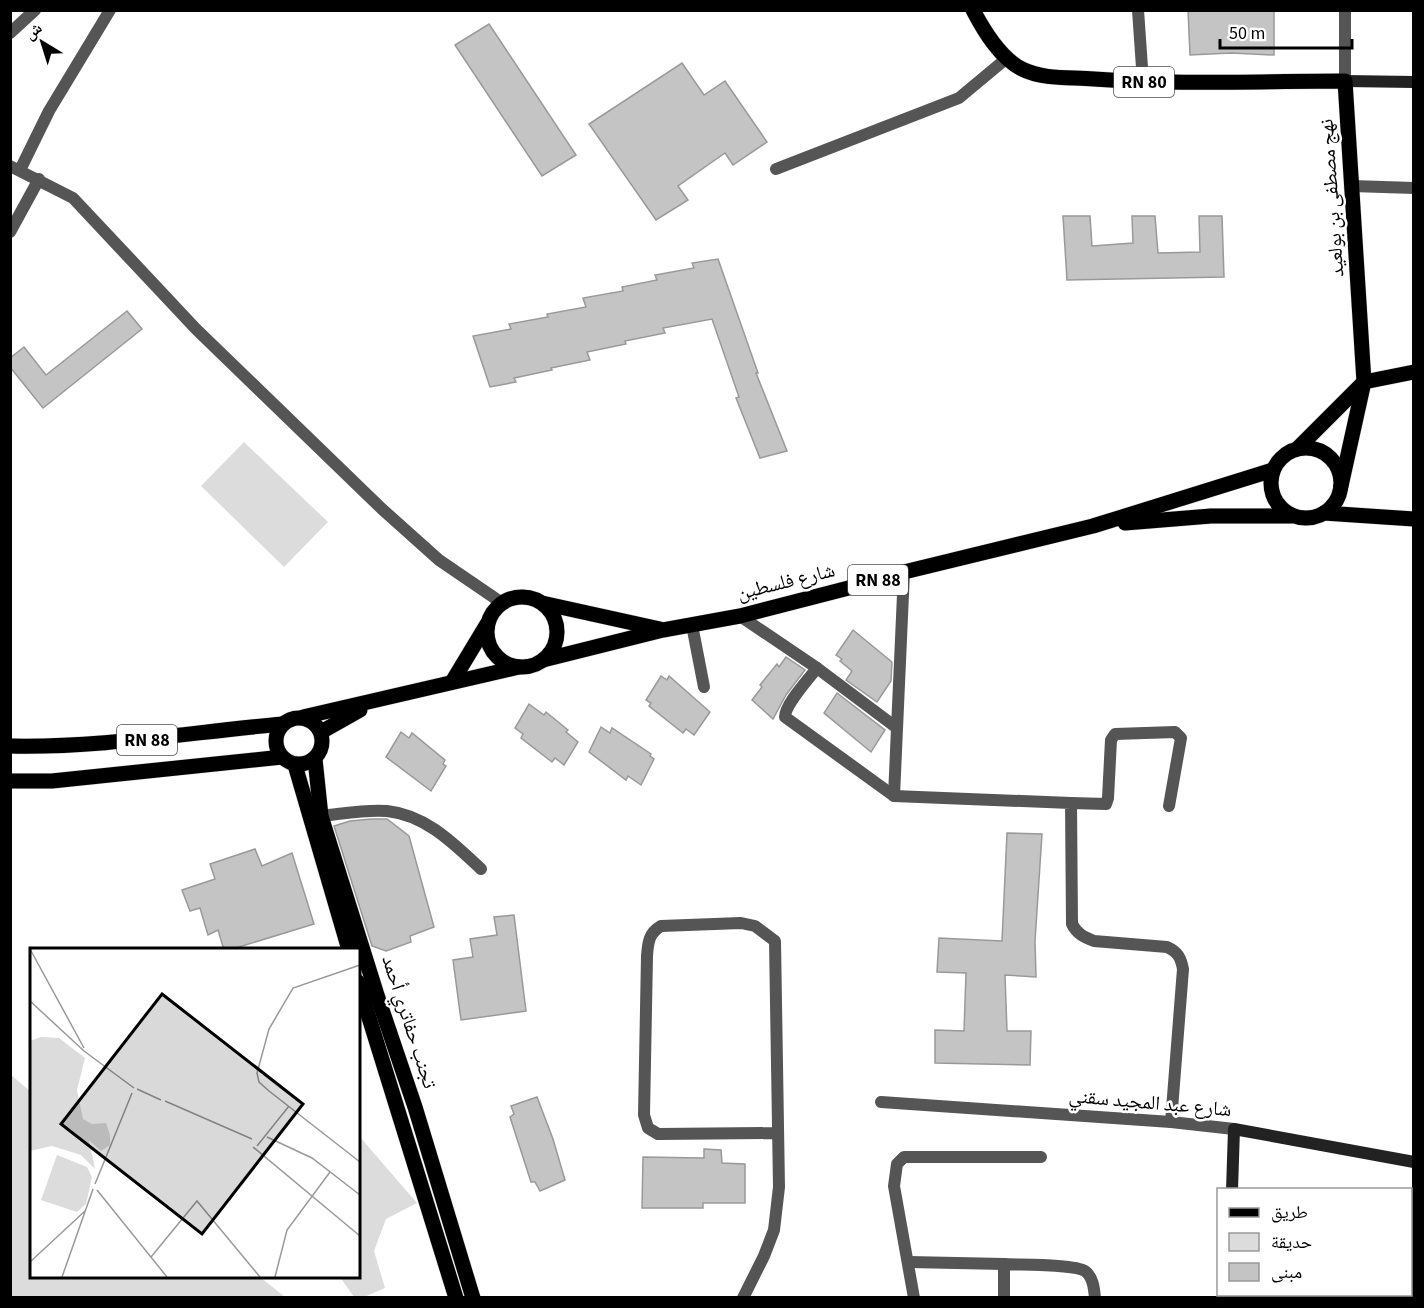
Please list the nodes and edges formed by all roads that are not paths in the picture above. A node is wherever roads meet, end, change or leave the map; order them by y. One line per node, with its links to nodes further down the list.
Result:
1 (35, 10): 6 (street)
2 (110, 10): 11 (street)
3 (973, 10): 7 (main road, RN 80)
4 (1138, 10): 9 (street)
5 (1345, 10): 8 (street, نهج مصطفى بن بولعيد)
6 (10, 33)
7 (1007, 58): 9 (main road, RN 80); 12 (street)
8 (1345, 81): 9 (main road, RN 80); 10 (main road); 14 (main road, نهج مصطفى بن بولعيد)
9 (1143, 82)
10 (1413, 82)
11 (15, 168): 13 (street)
12 (776, 169)
13 (39, 179): 16 (street); 27 (street)
14 (1352, 186): 15 (street); 18 (main road, نهج مصطفى بن بولعيد)
15 (1413, 188)
16 (10, 232)
17 (1413, 372): 18 (main road)
18 (1364, 382): 19 (main road); 21 (main road, نهج مصطفى بن بولعيد)
19 (1297, 449): 20 (main road); 21 (main road)
20 (1273, 470): 23 (main road); 25 (main road, شارع فلسطين / RN 88)
21 (1341, 486): 22 (main road)
22 (1324, 513): 23 (main road); 24 (main road)
23 (1292, 516): 25 (main road, شارع فلسطين / RN 88)
24 (1413, 519)
25 (1093, 526): 26 (main road, شارع فلسطين / RN 88)
26 (904, 572): 29 (main road, شارع فلسطين / RN 88); 41 (street)
27 (502, 603): 28 (main road); 30 (main road)
28 (542, 603): 32 (main road, RN 88); 33 (main road)
29 (740, 616): 31 (main road, شارع فلسطين / RN 88); 35 (street)
30 (487, 624): 34 (main road); 36 (main road)
31 (692, 625): 32 (main road, شارع فلسطين / RN 88); 37 (street)
32 (663, 630): 33 (main road, RN 88)
33 (543, 660): 34 (main road)
34 (519, 668): 36 (main road)
35 (817, 668): 41 (street); 48 (street)
36 (452, 682): 38 (main road)
37 (704, 687)
38 (376, 701): 39 (main road); 42 (main road)
39 (303, 717): 40 (main road); 42 (main road)
40 (283, 724): 43 (main road, RN 88); 44 (main road)
41 (897, 728): 48 (street)
42 (321, 732): 45 (main road)
43 (10, 746)
44 (282, 757): 46 (main road); 47 (main road, RN 88)
45 (315, 759): 46 (main road); 51 (main road, تجنب حفاتري أحمد)
46 (295, 765): 53 (main road, تجنب حفاتري أحمد)
47 (10, 781)
48 (894, 796): 49 (street)
49 (1071, 803): 50 (street); 56 (street)
50 (1169, 806)
51 (321, 816): 52 (street); 65 (main road, تجنب حفاتري أحمد)
52 (481, 869)
53 (348, 948)
54 (360, 988): 64 (main road, تجنب حفاتري أحمد)
55 (881, 1102): 56 (street, شارع عبد المجيد سقني)
56 (1171, 1122): 57 (street, شارع عبد المجيد سقني)
57 (1234, 1129): 60 (main road, شارع عبد المجيد سقني); 61 (main road)
58 (777, 1133): 58 (street); 66 (street)
59 (1041, 1157): 62 (street)
60 (1413, 1162)
61 (1232, 1188)
62 (909, 1262): 63 (street); 67 (street)
63 (1004, 1264): 68 (street); 69 (street)
64 (456, 1298)
65 (473, 1298)
66 (743, 1298)
67 (914, 1298)
68 (1004, 1298)
69 (1095, 1298)

